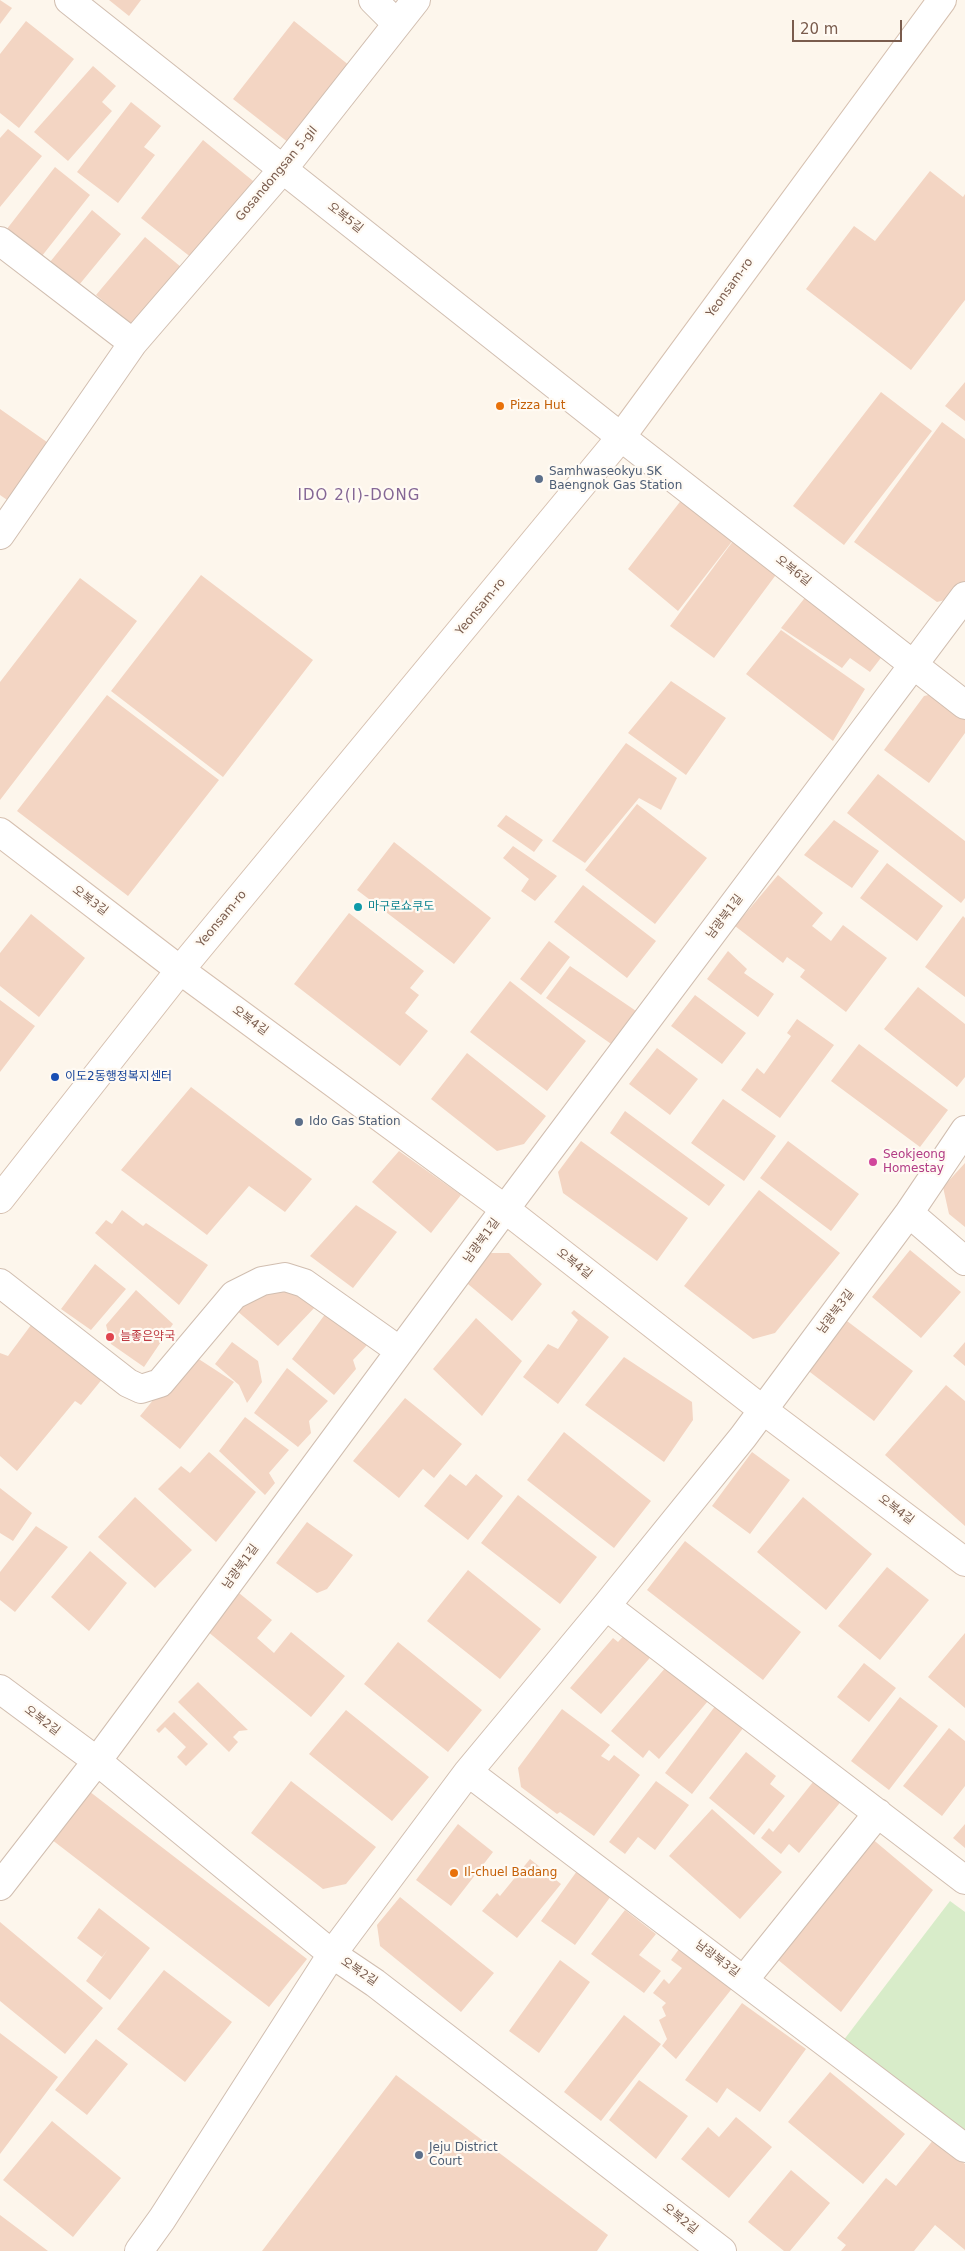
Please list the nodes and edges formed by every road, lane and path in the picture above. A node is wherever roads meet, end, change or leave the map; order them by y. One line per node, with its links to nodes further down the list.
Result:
1 (69, 0): 6 (street, 오복5길)
2 (373, 0): 5 (street)
3 (416, 0): 5 (street, Gosandongsan 5-gil)
4 (942, 0): 9 (street, Yeonsam-ro)
5 (396, 24): 6 (street, Gosandongsan 5-gil)
6 (283, 168): 8 (street, Gosandongsan 5-gil); 9 (street, 오복5길)
7 (0, 241): 8 (street)
8 (134, 343): 10 (street, Gosandongsan 5-gil)
9 (621, 437): 12 (street, 오복6길); 15 (street, Yeonsam-ro)
10 (3, 524)
11 (965, 596): 12 (street, 남광북1길)
12 (914, 665): 13 (street, 오복6길); 18 (street, 남광북1길)
13 (965, 705)
14 (0, 832): 15 (street, 오복3길)
15 (180, 970): 17 (street, Yeonsam-ro); 18 (street, 오복4길)
16 (965, 1130): 19 (street, 남광북3길)
17 (0, 1199)
18 (505, 1210): 22 (street, 남광북1길); 23 (street, 오복4길)
19 (910, 1213): 20 (street); 23 (street, 남광북3길)
20 (965, 1261)
21 (0, 1283): 22 (street)
22 (400, 1351): 27 (street, 남광북1길)
23 (762, 1410): 24 (street, 오복4길); 25 (street, 남광북3길)
24 (965, 1562)
25 (606, 1606): 28 (street, 남광북3길); 29 (street)
26 (0, 1689): 27 (street, 오복2길)
27 (97, 1761): 31 (street, 남광북1길); 32 (street, 오복2길)
28 (468, 1772): 32 (street, 남광북3길); 33 (street, 남광북3길)
29 (878, 1812): 30 (street); 33 (street)
30 (965, 1880)
31 (0, 1886)
32 (332, 1954): 35 (street, 남광북3길); 36 (street, 오복2길)
33 (744, 1980): 34 (street, 남광북3길)
34 (965, 2148)
35 (139, 2251)
36 (722, 2251)

